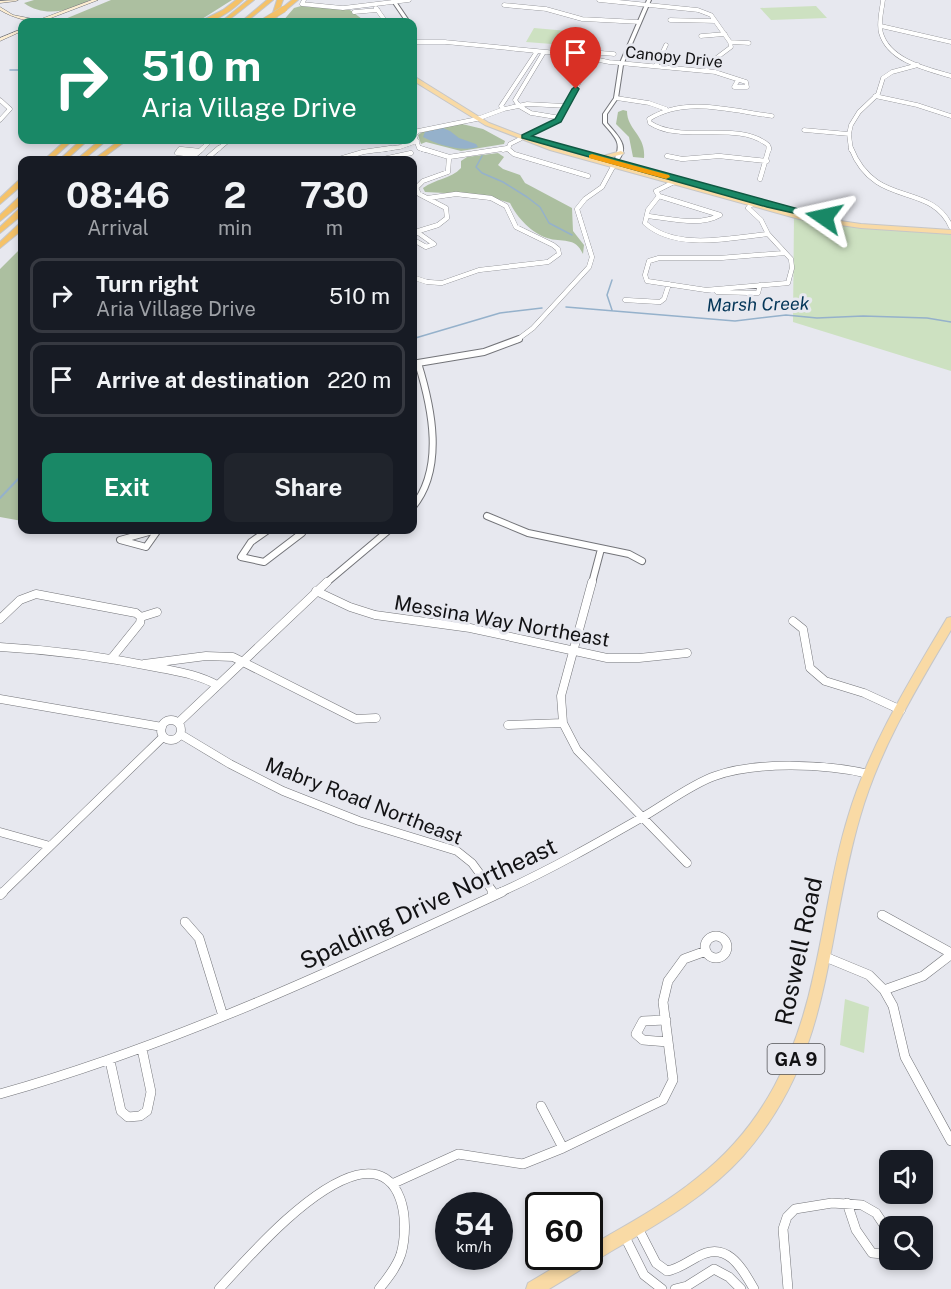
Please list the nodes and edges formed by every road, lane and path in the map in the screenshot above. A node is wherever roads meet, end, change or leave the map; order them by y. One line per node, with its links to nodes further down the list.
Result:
1 (14, 0): 17 (main road); 22 (main road)
2 (96, 0): 33 (main road)
3 (240, 0): 34 (highway)
4 (251, 0): 35 (highway)
5 (260, 0): 36 (highway)
6 (270, 0): 37 (highway)
7 (280, 0): 40 (highway)
8 (290, 0): 24 (highway)
9 (295, 0): 24 (highway)
10 (304, 0): 21 (street)
11 (358, 0): 21 (street)
12 (409, 0): 15 (street); 23 (street)
13 (883, 0): 47 (street)
14 (103, 1): 33 (main road)
15 (396, 1): 19 (street); 42 (street)
16 (596, 1): 18 (street)
17 (0, 2)
18 (648, 2): 25 (street); 45 (street)
19 (375, 5): 21 (street); 26 (street)
20 (504, 5): 27 (street)
21 (362, 6)
22 (0, 7): 32 (main road)
23 (415, 7)
24 (282, 8): 38 (highway, bridge); 39 (highway, bridge)
25 (675, 8): 44 (street); 44 (street)
26 (378, 10): 28 (street); 41 (street)
27 (550, 10): 29 (street); 43 (street)
28 (354, 12)
29 (541, 14)
30 (608, 15): 43 (street)
31 (0, 16): 46 (main road)
32 (21, 18)
33 (58, 18)
34 (209, 18)
35 (228, 18)
36 (238, 18)
37 (248, 18)
38 (262, 18)
39 (268, 18)
40 (273, 18)
41 (383, 18)
42 (404, 18)
43 (608, 20): 45 (street)
44 (715, 21): 49 (street)
45 (639, 22): 62 (street)
46 (18, 26)
47 (881, 26): 54 (street); 63 (street)
48 (18, 31): 52 (main road)
49 (725, 34): 50 (street); 53 (street)
50 (701, 36)
51 (417, 40): 57 (street, Canopy Drive)
52 (0, 42)
53 (730, 42): 55 (street); 65 (street)
54 (951, 42)
55 (749, 43)
56 (666, 45): 64 (street)
57 (534, 51): 58 (street, Canopy Drive); 74 (street)
58 (544, 52): 60 (street, Canopy Drive); 72 (street)
59 (614, 54): 60 (street)
60 (575, 55): 61 (street, Canopy Drive)
61 (591, 59): 62 (street, Canopy Drive); 73 (street)
62 (621, 63): 64 (street, Canopy Drive); 70 (street)
63 (918, 65): 66 (street); 69 (street)
64 (656, 66): 65 (street, Canopy Drive)
65 (706, 71): 68 (street, Canopy Drive)
66 (951, 76)
67 (417, 79): 79 (main road)
68 (738, 80)
69 (875, 96): 77 (street); 83 (street)
70 (616, 99): 75 (street); 99 (street)
71 (0, 103): 78 (street)
72 (519, 106): 73 (street); 74 (street); 80 (street)
73 (567, 106): 80 (street)
74 (504, 109): 79 (street)
75 (666, 109): 76 (street); 113 (street)
76 (772, 116)
77 (951, 116)
78 (0, 118)
79 (480, 118): 82 (street); 84 (main road)
80 (561, 118): 84 (street)
81 (804, 130): 83 (street)
82 (417, 132)
83 (849, 134): 127 (street)
84 (522, 137): 96 (street); 112 (main road); 114 (main road)
85 (65, 144): 100 (highway)
86 (81, 144): 101 (highway)
87 (87, 144): 102 (highway)
88 (99, 144): 103 (highway)
89 (109, 144): 104 (highway)
90 (118, 144): 105 (highway)
91 (130, 144): 106 (highway)
92 (206, 144): 98 (street)
93 (224, 144): 107 (street)
94 (408, 144): 108 (street)
95 (416, 144): 97 (street)
96 (508, 149): 111 (street); 115 (street)
97 (414, 150): 109 (street); 111 (street)
98 (200, 151): 98 (street)
99 (621, 153): 112 (main road); 114 (street)
100 (52, 156)
101 (67, 156)
102 (72, 156)
103 (84, 156)
104 (93, 156)
105 (102, 156)
106 (113, 156)
107 (210, 156)
108 (350, 156)
109 (393, 156)
110 (667, 156): 113 (street)
111 (449, 157): 120 (street)
112 (599, 158): 114 (main road)
113 (767, 161): 116 (street)
114 (615, 165): 117 (main road); 139 (street)
115 (588, 176)
116 (760, 179)
117 (676, 182): 119 (street); 123 (main road)
118 (18, 186): 121 (highway)
119 (659, 196): 125 (street); 125 (street)
120 (428, 198): 130 (street); 136 (street)
121 (0, 202)
122 (18, 203): 126 (highway)
123 (753, 203): 127 (main road); 132 (street)
124 (18, 215): 129 (highway)
125 (647, 216): 132 (street)
126 (0, 219)
127 (951, 228)
128 (18, 230): 134 (highway)
129 (0, 231)
130 (417, 232)
131 (417, 234): 133 (street)
132 (768, 234): 135 (street)
133 (417, 242)
134 (0, 246)
135 (785, 253): 137 (street); 137 (street)
136 (417, 279)
137 (669, 285): 138 (street)
138 (625, 300)
139 (417, 363)
140 (417, 368): 141 (street)
141 (417, 500)
142 (487, 516): 148 (street)
143 (142, 534): 144 (street)
144 (154, 534)
145 (262, 534): 146 (street)
146 (301, 534)
147 (384, 534): 150 (street)
148 (601, 549): 149 (street); 157 (street)
149 (642, 561)
150 (316, 591): 157 (street, Messina Way Northeast); 160 (street)
151 (157, 612): 152 (street)
152 (141, 617): 153 (street); 159 (street)
153 (0, 619)
154 (793, 621): 164 (street)
155 (951, 621): 164 (main road, Roswell Road / GA 9)
156 (0, 647): 159 (street)
157 (573, 650): 158 (street, Messina Way Northeast); 167 (street)
158 (687, 653)
159 (111, 659): 161 (street)
160 (243, 660): 161 (street); 162 (street); 165 (street)
161 (144, 664): 162 (street)
162 (217, 684): 166 (street)
163 (0, 699): 169 (street)
164 (900, 710): 172 (main road, Roswell Road / GA 9)
165 (376, 718)
166 (178, 723): 169 (street); 170 (street)
167 (563, 723): 168 (street); 173 (street)
168 (508, 725)
169 (162, 727): 171 (street)
170 (180, 734): 171 (street); 177 (street, Mabry Road Northeast)
171 (163, 737): 175 (street)
172 (869, 774): 173 (street, Spalding Drive Northeast); 183 (main road, Roswell Road / GA 9)
173 (643, 815): 176 (street); 177 (street, Spalding Drive Northeast)
174 (0, 832): 175 (street)
175 (50, 846): 178 (street)
176 (687, 863)
177 (494, 894): 185 (street, Spalding Drive Northeast)
178 (0, 895)
179 (882, 915): 182 (street)
180 (184, 922): 185 (street)
181 (706, 951): 186 (street)
182 (950, 952): 184 (street)
183 (823, 956): 184 (street); 197 (main road, Roswell Road / GA 9)
184 (884, 990): 192 (street)
185 (223, 1016): 188 (street, Spalding Drive Northeast)
186 (666, 1020): 187 (street); 187 (street)
187 (669, 1042): 193 (street)
188 (141, 1049): 189 (street, Spalding Drive Northeast); 189 (street)
189 (110, 1061): 190 (street, Spalding Drive Northeast)
190 (0, 1094)
191 (541, 1106): 193 (street)
192 (951, 1141)
193 (563, 1148): 194 (street)
194 (392, 1184): 201 (street); 202 (street)
195 (847, 1203): 196 (street); 199 (street); 208 (street)
196 (879, 1218)
197 (631, 1231): 198 (main road, Roswell Road / GA 9); 204 (street); 207 (street)
198 (603, 1247)
199 (879, 1254)
200 (565, 1270): 203 (main road, Roswell Road / GA 9)
201 (219, 1289)
202 (380, 1289)
203 (534, 1289)
204 (662, 1289)
205 (675, 1289): 206 (street)
206 (741, 1289)
207 (754, 1289)
208 (788, 1289)

